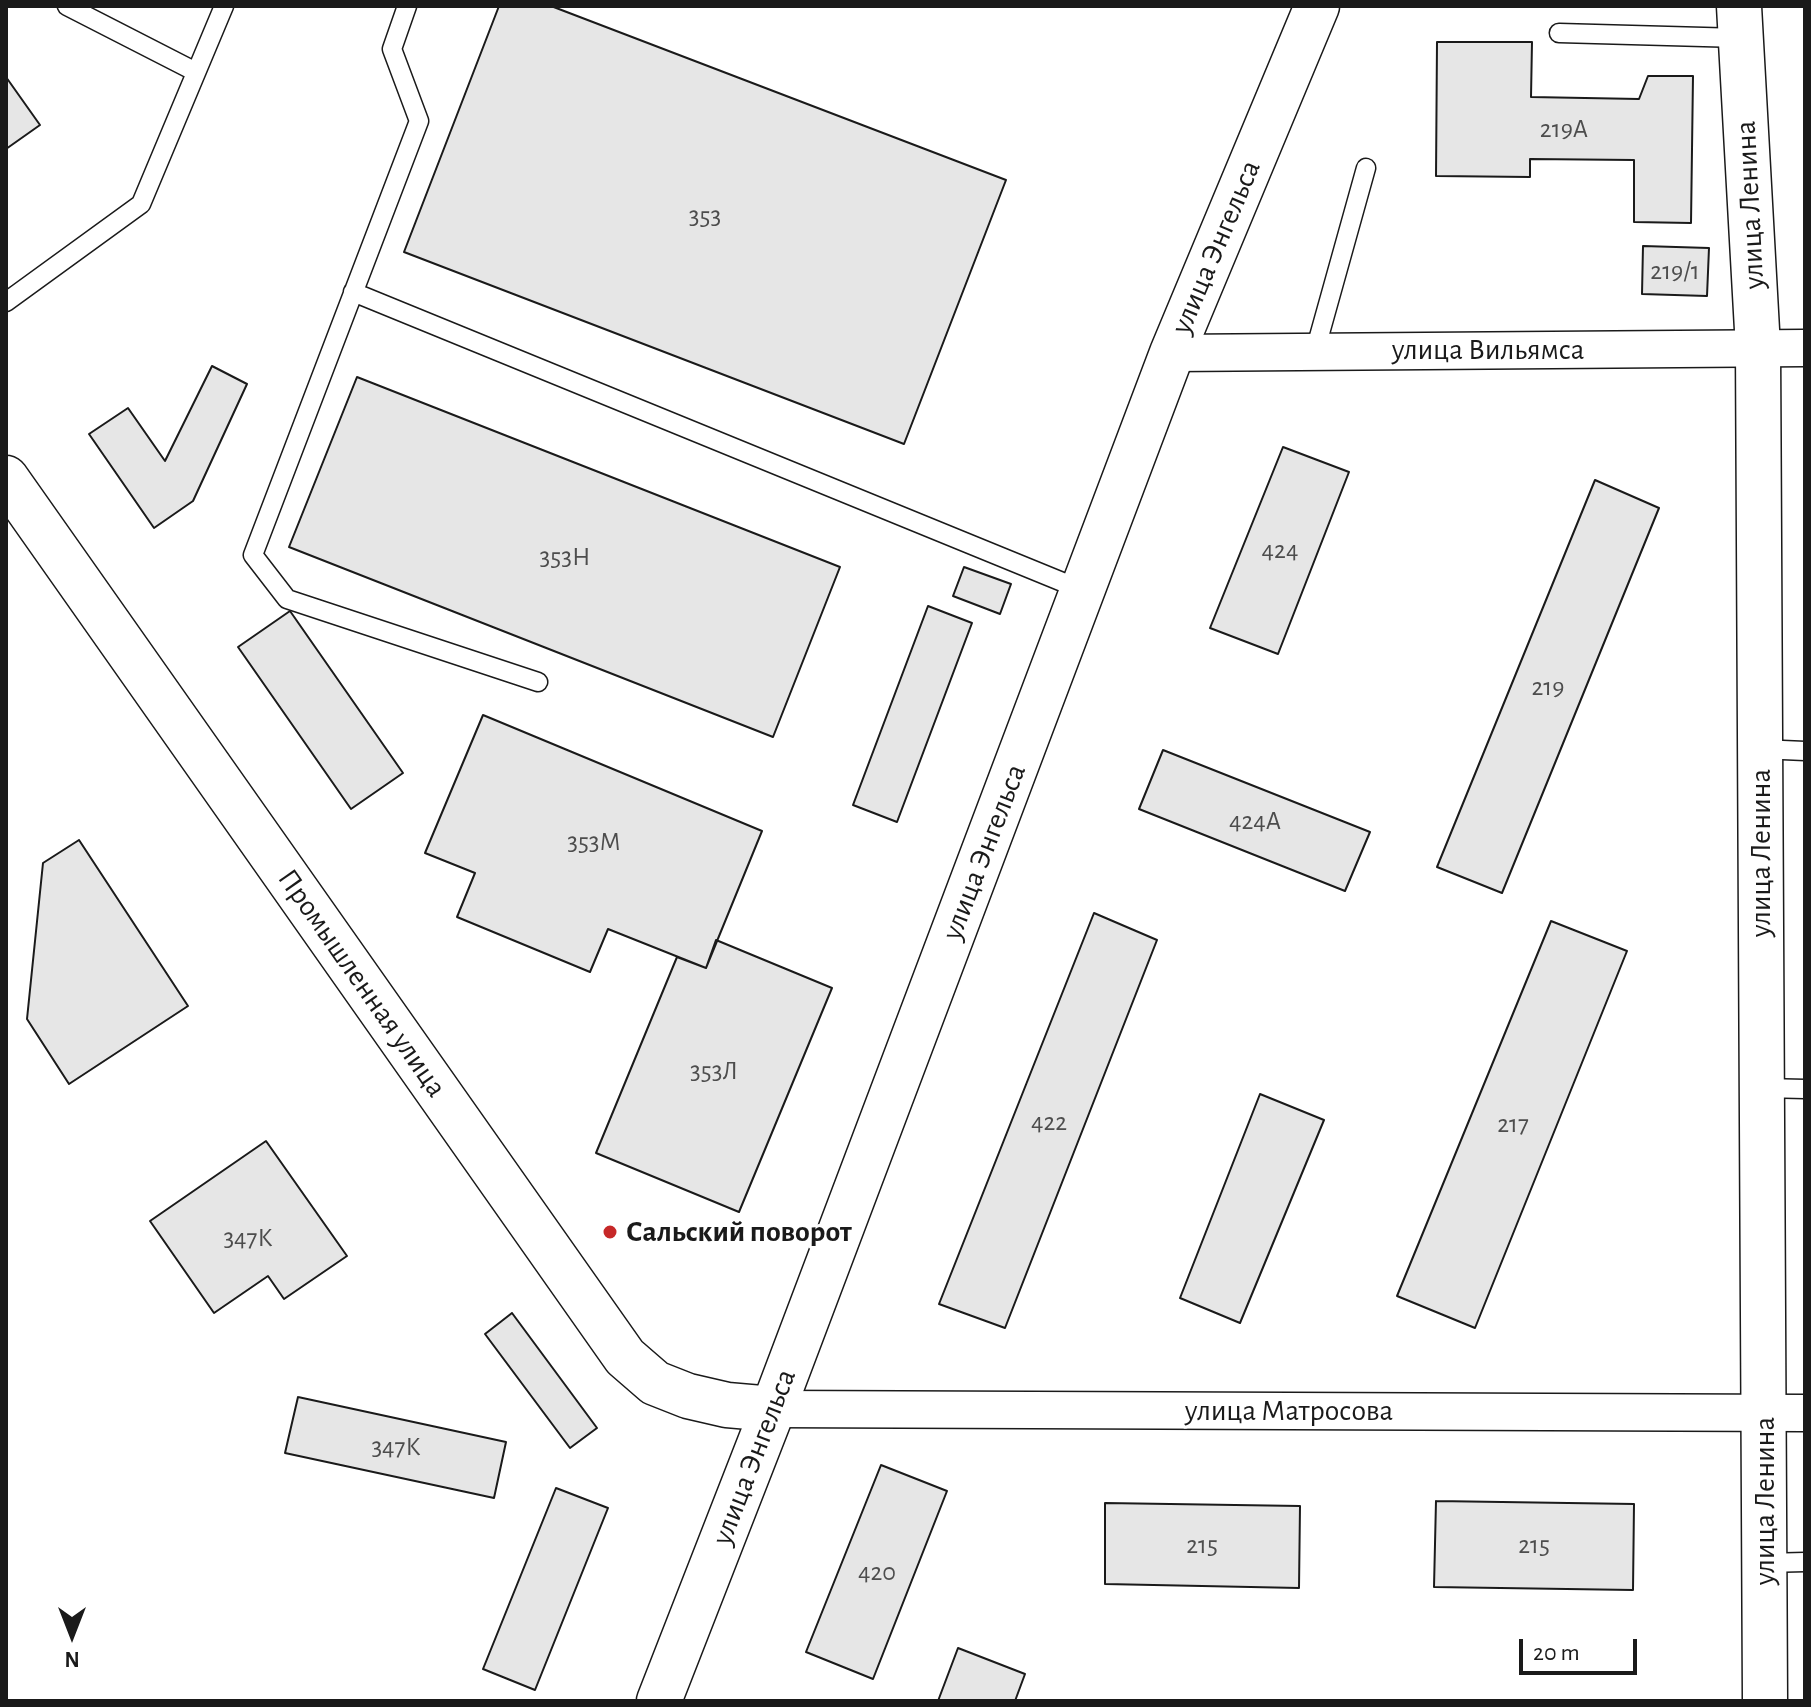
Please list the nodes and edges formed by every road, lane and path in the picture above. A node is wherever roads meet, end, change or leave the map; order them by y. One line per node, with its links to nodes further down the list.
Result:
1 (67, 6): 7 (lane)
2 (224, 6): 7 (lane)
3 (407, 6): 9 (lane)
4 (1317, 6): 14 (street, улица Энгельса)
5 (1740, 22): 6 (lane); 11 (street, улица Ленина)
6 (1559, 33)
7 (196, 72): 10 (lane)
8 (1366, 168): 13 (lane)
9 (353, 292): 16 (lane); 17 (lane)
10 (6, 302)
11 (1758, 348): 12 (street, улица Вильямса); 13 (street, улица Вильямса); 18 (street, улица Ленина)
12 (1805, 348)
13 (1315, 351): 14 (street, улица Вильямса)
14 (1172, 353): 16 (street, улица Энгельса)
15 (6, 478): 21 (street, Промышленная улица)
16 (1082, 590): 21 (street, улица Энгельса)
17 (538, 682)
18 (1760, 749): 19 (lane); 20 (street, улица Ленина)
19 (1805, 751)
20 (1784, 1088): 22 (street, улица Ленина)
21 (773, 1409): 22 (street, улица Матросова); 24 (street, улица Энгельса)
22 (1785, 1414): 23 (street, улица Ленина)
23 (1785, 1563): 25 (street, улица Ленина)
24 (659, 1701)
25 (1765, 1701)

